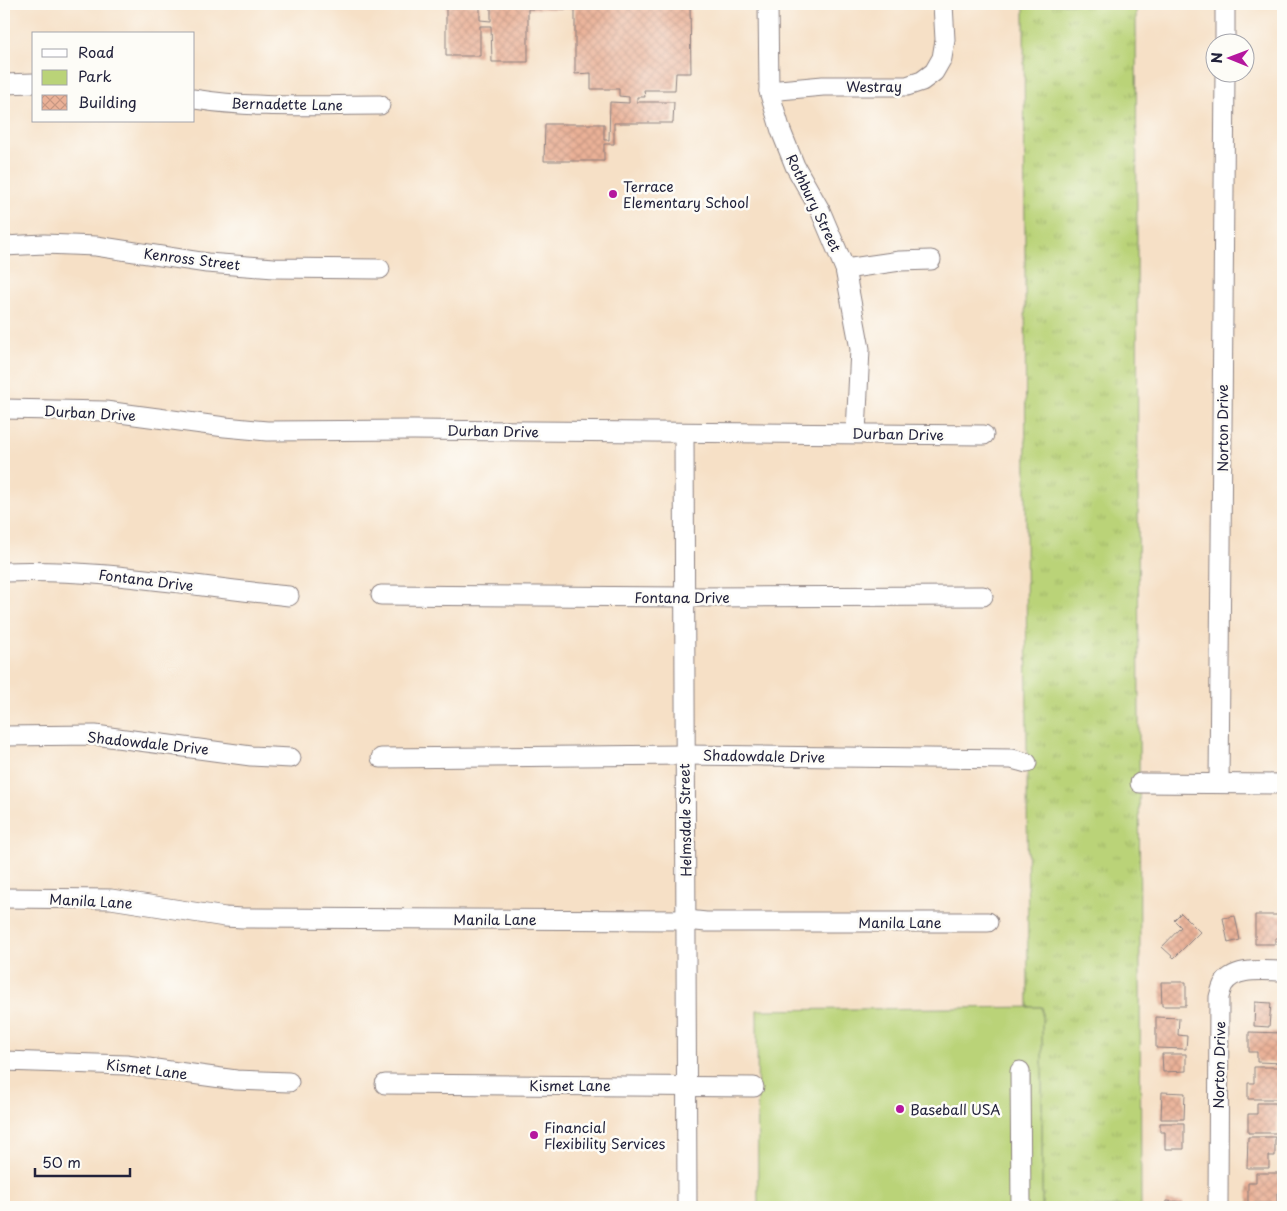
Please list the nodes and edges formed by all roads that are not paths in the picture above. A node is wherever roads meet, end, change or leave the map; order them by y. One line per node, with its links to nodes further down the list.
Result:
1 (768, 4): 8 (street, Rothbury Street)
2 (943, 4): 8 (street, Westray)
3 (1225, 4): 4 (street)
4 (1225, 32)
5 (1224, 82): 30 (street, Norton Drive)
6 (32, 83): 7 (street)
7 (4, 84)
8 (770, 91): 14 (street, Rothbury Street)
9 (195, 99): 10 (street, Bernadette Lane)
10 (380, 105)
11 (4, 246): 13 (street, Kenross Street)
12 (931, 260): 14 (street)
13 (380, 269)
14 (845, 269): 17 (street, Rothbury Street)
15 (4, 409): 16 (street, Durban Drive)
16 (684, 433): 17 (street, Durban Drive); 23 (street, Helmsdale Street)
17 (856, 433): 18 (street, Durban Drive)
18 (984, 435)
19 (4, 572): 21 (street, Fontana Drive)
20 (381, 595): 23 (street, Fontana Drive)
21 (289, 596)
22 (983, 596): 23 (street, Fontana Drive)
23 (684, 598): 25 (street, Helmsdale Street)
24 (4, 736): 26 (street, Shadowdale Drive)
25 (684, 755): 27 (street, Shadowdale Drive); 28 (street, Shadowdale Drive); 33 (street, Helmsdale Street)
26 (291, 758)
27 (381, 758)
28 (1027, 763)
29 (1140, 783): 30 (street)
30 (1219, 783): 31 (street)
31 (1283, 784)
32 (4, 898): 33 (street, Manila Lane)
33 (687, 920): 34 (street, Manila Lane); 40 (street, Helmsdale Street)
34 (988, 922)
35 (1281, 971): 44 (street, Norton Drive)
36 (4, 1061): 38 (street, Kismet Lane)
37 (1020, 1071): 43 (street)
38 (289, 1082)
39 (385, 1084): 40 (street, Kismet Lane)
40 (687, 1085): 41 (street, Kismet Lane); 42 (street, Helmsdale Street)
41 (754, 1087)
42 (687, 1207)
43 (1021, 1207)
44 (1218, 1207)

